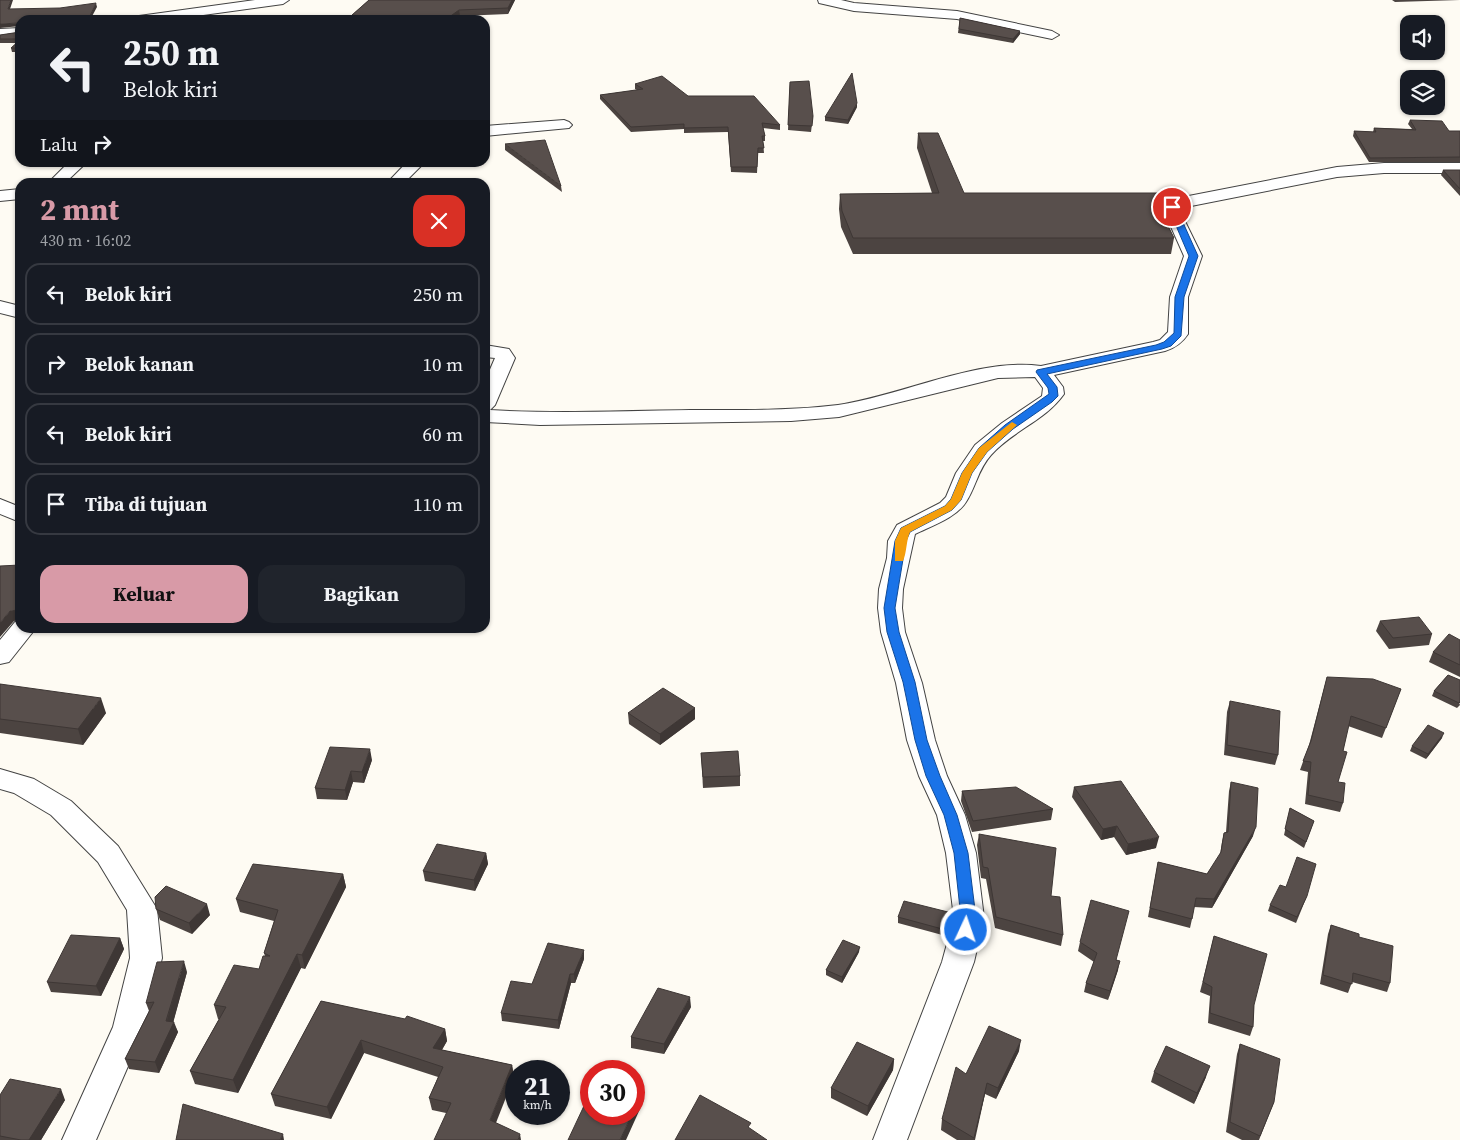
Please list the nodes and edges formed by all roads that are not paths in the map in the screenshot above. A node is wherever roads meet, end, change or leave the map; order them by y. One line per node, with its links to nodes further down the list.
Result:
1 (283, 0): 3 (street)
2 (824, 0): 6 (street)
3 (181, 15)
4 (15, 32): 5 (street)
5 (0, 33)
6 (1052, 35)
7 (564, 125): 8 (street)
8 (490, 131)
9 (74, 167): 12 (street)
10 (412, 167): 13 (street)
11 (1460, 168): 19 (street)
12 (61, 178)
13 (400, 178)
14 (15, 194): 15 (street)
15 (0, 196)
16 (0, 307): 17 (street)
17 (15, 311)
18 (490, 353): 20 (street)
19 (1041, 372): 21 (street); 28 (street)
20 (490, 393)
21 (490, 416)
22 (0, 506): 23 (street)
23 (15, 513)
24 (20, 633): 25 (street)
25 (0, 656)
26 (0, 779): 27 (street)
27 (79, 1140)
28 (890, 1140)

